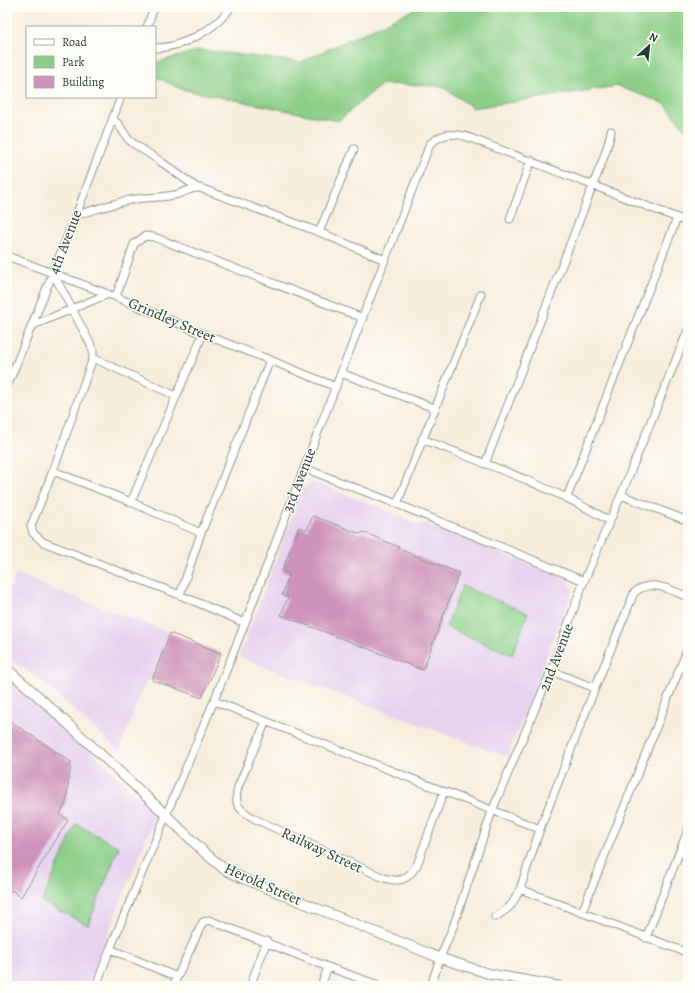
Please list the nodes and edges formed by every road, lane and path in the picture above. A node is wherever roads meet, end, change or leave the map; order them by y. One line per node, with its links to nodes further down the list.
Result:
1 (154, 7): 3 (street)
2 (230, 7): 4 (street)
3 (147, 26)
4 (156, 48)
5 (121, 98): 6 (street, 4th Avenue)
6 (113, 119): 11 (street); 12 (street, 4th Avenue)
7 (611, 131): 10 (street)
8 (354, 149): 16 (street)
9 (531, 160): 10 (street); 14 (street); 18 (street, 3rd Avenue)
10 (593, 185): 13 (street); 36 (street)
11 (196, 187): 12 (street); 16 (street)
12 (76, 215): 19 (street, 4th Avenue)
13 (677, 218): 15 (street); 40 (street)
14 (510, 219)
15 (688, 222)
16 (319, 232): 18 (street)
17 (7, 256): 19 (street, Grindley Street)
18 (384, 260): 24 (street, 3rd Avenue)
19 (53, 273): 20 (street, Grindley Street); 23 (street); 25 (street, 4th Avenue)
20 (108, 294): 22 (street, Grindley Street); 23 (street)
21 (481, 294): 34 (street)
22 (116, 297): 24 (street); 27 (street, Grindley Street)
23 (72, 310): 25 (street); 28 (street)
24 (363, 318): 30 (street, 3rd Avenue)
25 (31, 326): 31 (street, 4th Avenue)
26 (688, 330): 39 (street, 2nd Avenue)
27 (203, 334): 29 (street, Grindley Street); 33 (street)
28 (92, 358): 33 (street); 38 (street)
29 (270, 360): 32 (street, Grindley Street); 45 (street)
30 (341, 373): 32 (street, 3rd Avenue); 34 (street)
31 (7, 387)
32 (336, 387): 37 (street, 3rd Avenue)
33 (176, 396): 41 (street)
34 (434, 408): 35 (street)
35 (422, 439): 36 (street); 42 (street)
36 (485, 464): 40 (street)
37 (304, 468): 42 (street); 49 (street, 3rd Avenue)
38 (54, 471): 41 (street); 47 (street)
39 (621, 495): 43 (street, 2nd Avenue); 44 (street)
40 (567, 497): 43 (street)
41 (131, 502): 45 (street)
42 (397, 504): 46 (street)
43 (610, 521): 46 (street, 2nd Avenue)
44 (688, 521)
45 (201, 533): 47 (street)
46 (584, 581): 52 (street, 2nd Avenue)
47 (180, 596): 49 (street)
48 (688, 597): 53 (street)
49 (245, 623): 54 (street, 3rd Avenue)
50 (688, 648): 62 (street)
51 (7, 670): 58 (street, Herold Street)
52 (551, 671): 53 (street); 57 (street, 2nd Avenue)
53 (595, 688): 59 (street)
54 (214, 701): 55 (street); 58 (street, 3rd Avenue)
55 (266, 721): 56 (street); 56 (street, Railway Street)
56 (444, 791): 57 (street)
57 (492, 810): 59 (street); 68 (street, 2nd Avenue)
58 (165, 814): 66 (street, 3rd Avenue); 68 (street, Herold Street)
59 (540, 829): 61 (street)
60 (688, 830): 64 (street)
61 (520, 889): 62 (street); 63 (street)
62 (582, 912): 64 (street)
63 (495, 917)
64 (646, 938): 67 (street)
65 (267, 941): 69 (street); 70 (street); 73 (street)
66 (110, 949): 70 (street); 71 (street, 3rd Avenue)
67 (688, 953)
68 (440, 958): 76 (street, 2nd Avenue); 77 (street, Herold Street)
69 (328, 967): 74 (street); 75 (street)
70 (177, 977): 72 (street)
71 (96, 986)
72 (173, 986)
73 (250, 986)
74 (321, 986)
75 (381, 986)
76 (430, 986)
77 (558, 986)

